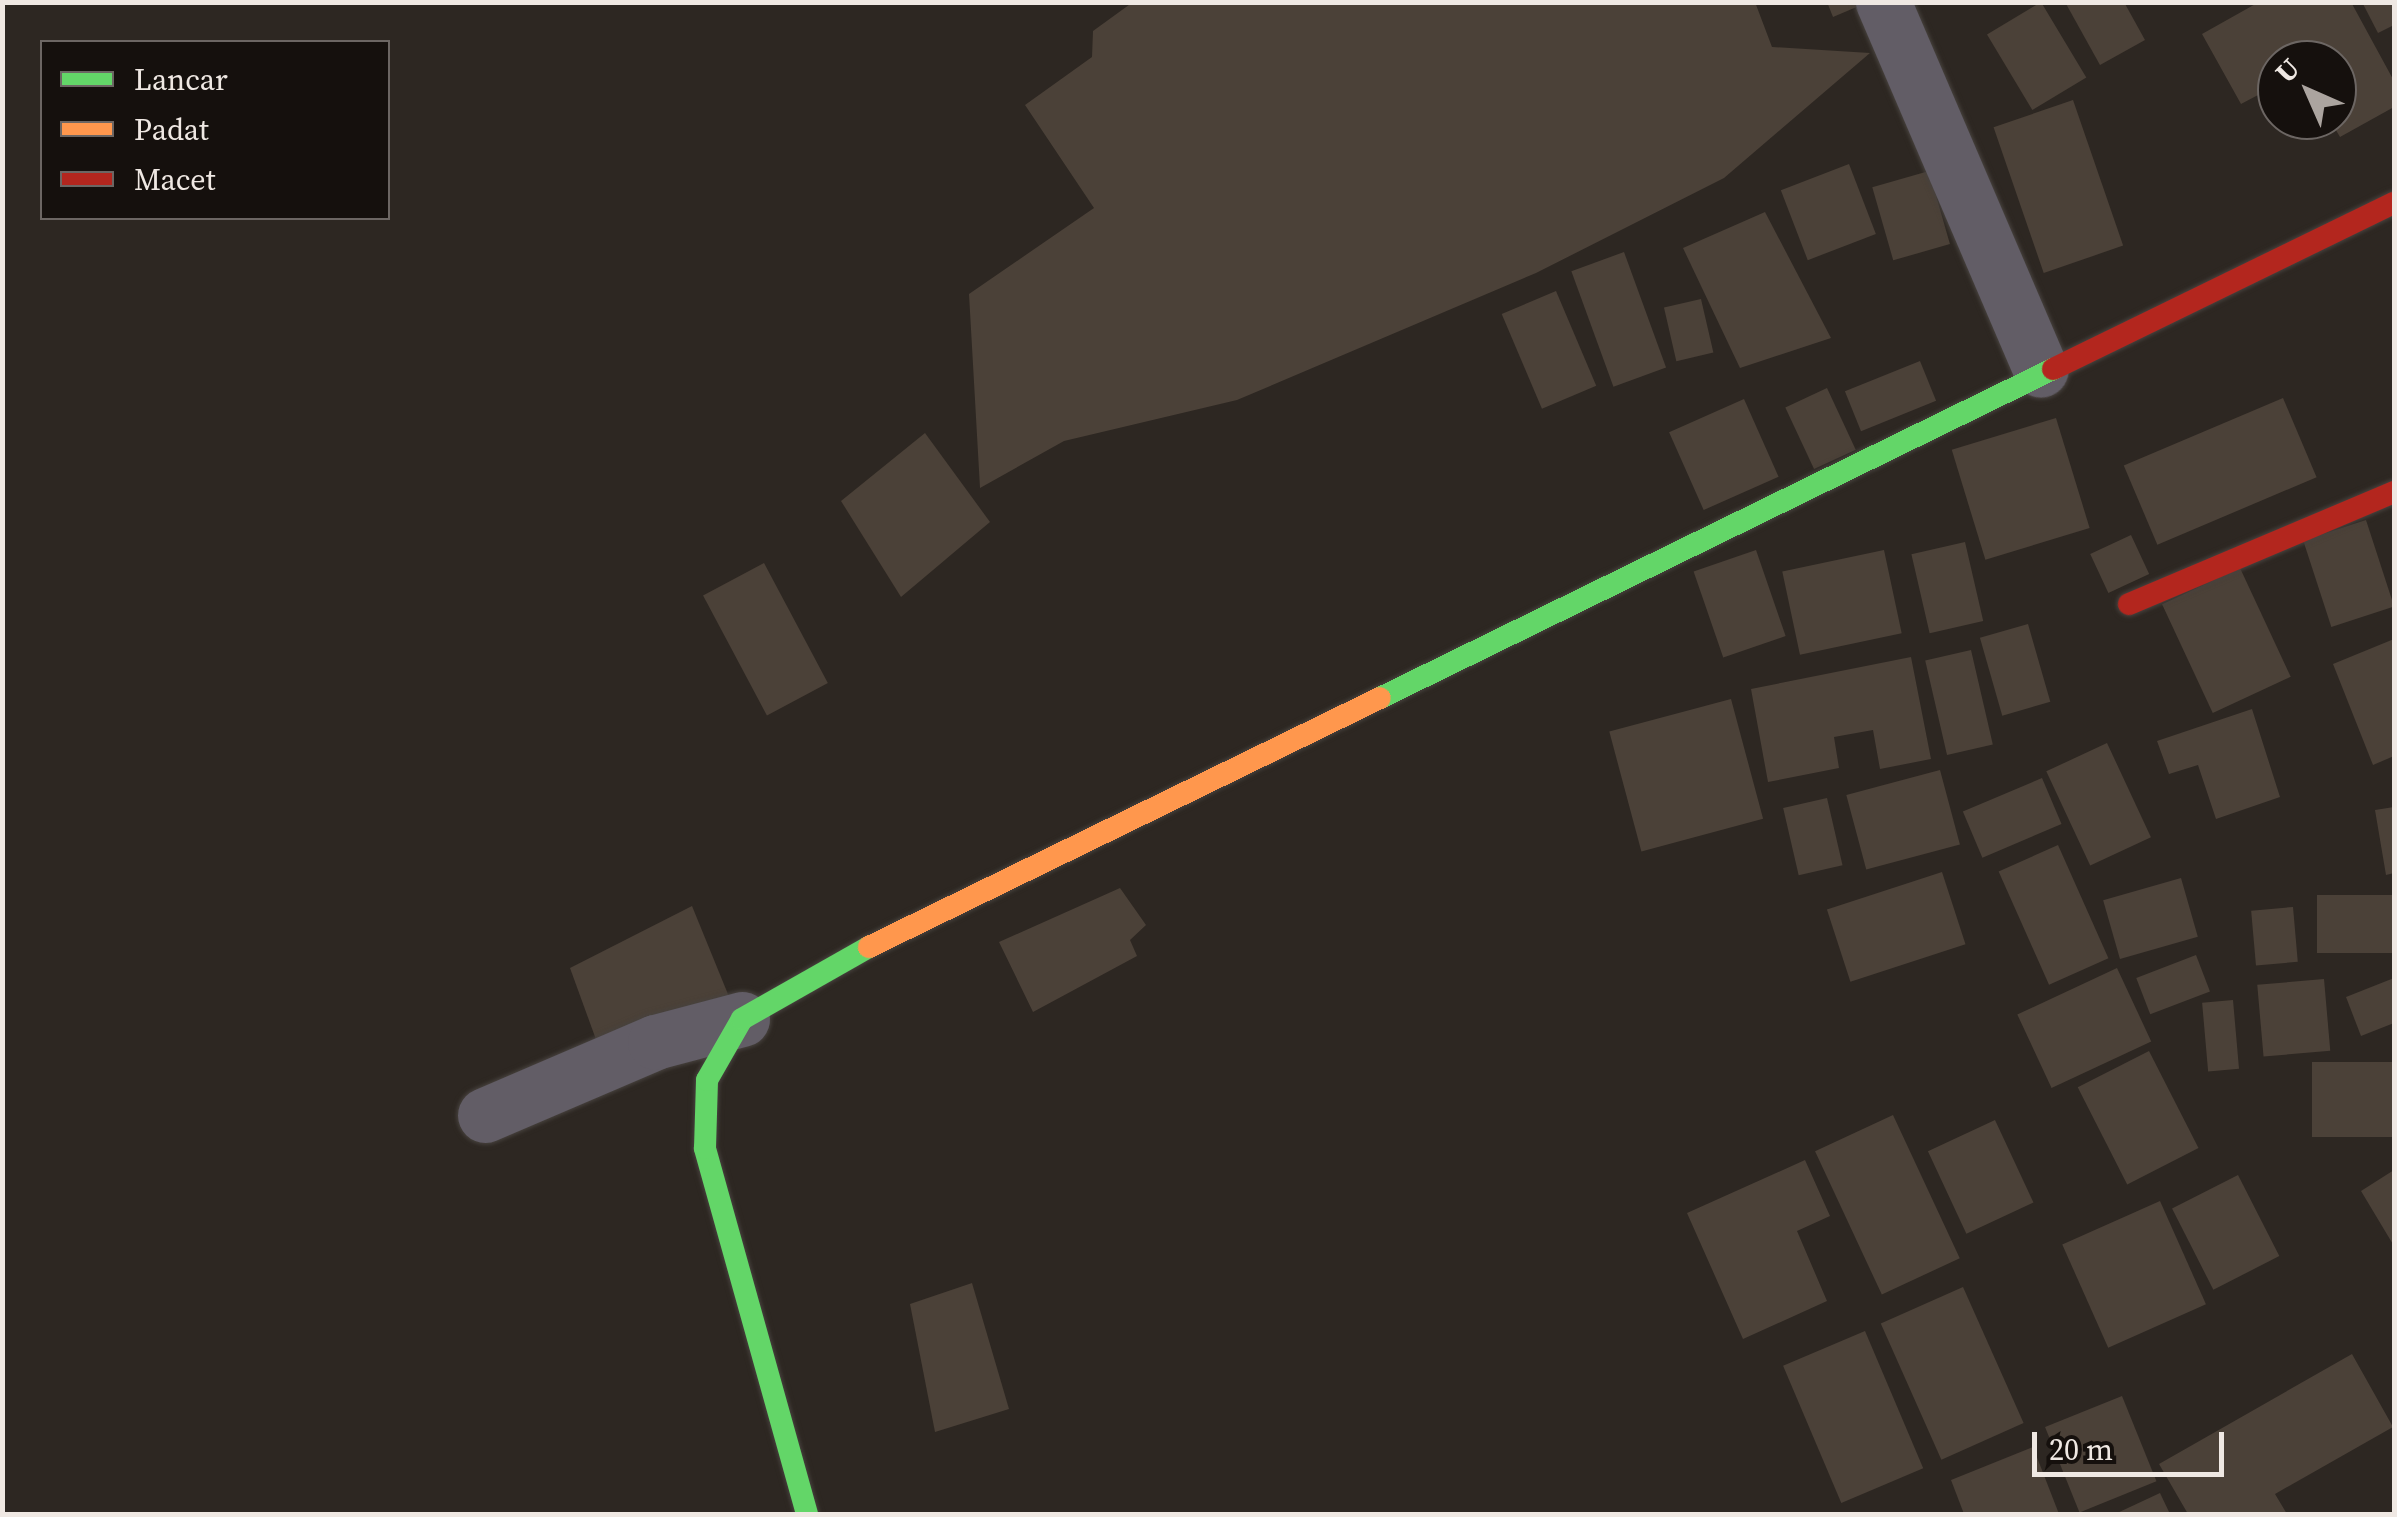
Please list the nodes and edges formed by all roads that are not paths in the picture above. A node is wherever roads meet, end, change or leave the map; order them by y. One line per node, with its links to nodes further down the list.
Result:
1 (1882, 2): 3 (street)
2 (2394, 203): 3 (street)
3 (2041, 370): 6 (street)
4 (2394, 492): 5 (street)
5 (2129, 604)
6 (742, 1019): 7 (street); 8 (street)
7 (485, 1115)
8 (807, 1514)

